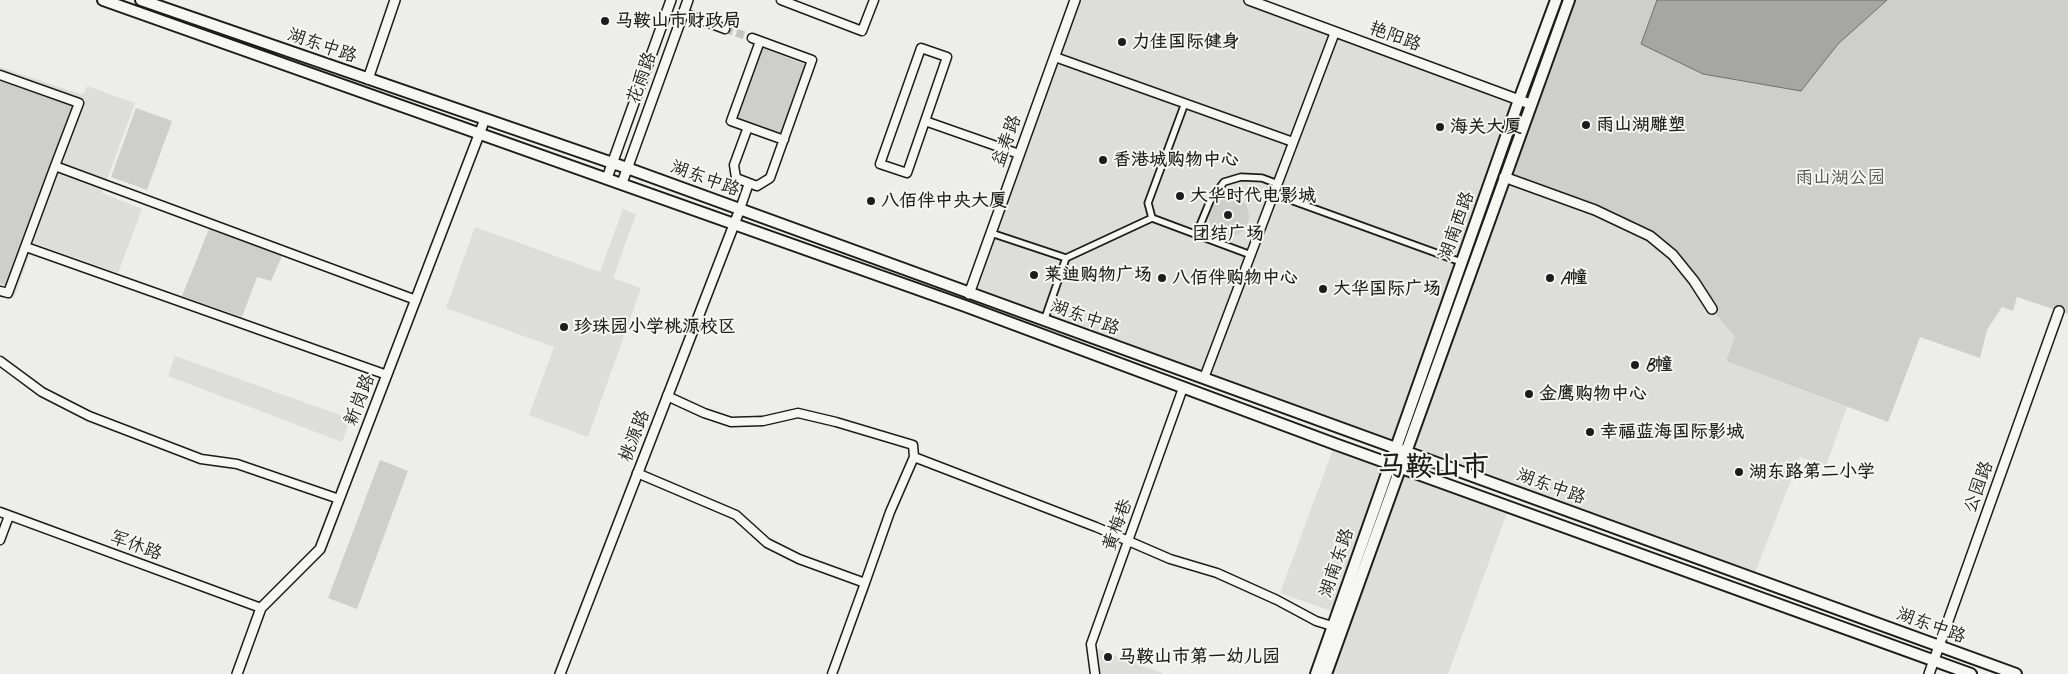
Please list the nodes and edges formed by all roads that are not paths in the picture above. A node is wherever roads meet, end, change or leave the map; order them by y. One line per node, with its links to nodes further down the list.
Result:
1 (104, 0): 12 (main road, 湖东中路)
2 (141, 0): 20 (main road, 湖东中路)
3 (395, 0): 20 (street)
4 (671, 0): 31 (street)
5 (688, 0): 13 (street, 花雨路)
6 (781, 0): 7 (street)
7 (874, 0)
8 (1075, 0): 18 (street, 益寿路)
9 (1249, 0): 15 (street, 艳阳路)
10 (1556, 0): 21 (main road, 湖南西路)
11 (1568, 0): 23 (main road, 湖南西路)
12 (126, 4): 27 (main road, 湖东中路)
13 (683, 13): 14 (street); 33 (street, 花雨路)
14 (725, 29)
15 (1335, 32): 21 (street, 艳阳路); 29 (street)
16 (752, 38): 17 (street)
17 (760, 41): 26 (street); 28 (street)
18 (1055, 57): 22 (street); 30 (street, 益寿路)
19 (0, 75): 32 (street)
20 (368, 79): 24 (main road, 湖东中路)
21 (1519, 100): 23 (street, 艳阳路); 48 (main road, 湖南西路)
22 (1185, 103): 29 (street); 41 (street)
23 (1530, 104): 34 (main road, 湖南西路)
24 (485, 119): 27 (street, 新岗路); 31 (main road, 湖东中路)
25 (925, 121): 25 (street); 30 (street)
26 (748, 128): 28 (street); 37 (street)
27 (480, 134): 35 (main road, 湖东中路); 51 (street, 新岗路)
28 (784, 140): 37 (street)
29 (1293, 142): 38 (street)
30 (1019, 154): 43 (street, 益寿路)
31 (612, 163): 33 (main road, 湖东中路); 35 (street)
32 (55, 166): 45 (street); 51 (street)
33 (627, 168): 36 (street, 花雨路); 40 (main road, 湖东中路)
34 (1504, 177): 52 (street); 60 (main road, 湖南西路)
35 (607, 178): 36 (main road, 湖东中路)
36 (622, 183): 42 (main road, 湖东中路)
37 (749, 183): 40 (street)
38 (1278, 184): 39 (street); 44 (street)
39 (1274, 194): 46 (street); 48 (street)
40 (740, 209): 42 (street, 桃源路); 50 (main road, 湖东中路)
41 (1152, 218): 44 (street); 47 (street)
42 (734, 224): 58 (main road, 湖东中路); 59 (street, 桃源路)
43 (991, 233): 47 (street); 50 (street, 益寿路)
44 (1196, 235): 46 (street)
45 (26, 247): 49 (street); 56 (street)
46 (1251, 255): 57 (street)
47 (1066, 258): 54 (street)
48 (1461, 262): 60 (main road, 湖南西路)
49 (0, 290)
50 (969, 294): 54 (main road, 湖东中路)
51 (416, 300): 56 (street, 新岗路)
52 (1712, 309)
53 (2060, 311): 72 (street, 公园路)
54 (1044, 320): 57 (main road, 湖东中路)
55 (0, 361): 64 (street)
56 (387, 375): 64 (street, 新岗路)
57 (1204, 378): 60 (main road, 湖东中路)
58 (1183, 388): 62 (main road, 湖东中路); 68 (street, 黄梅巷)
59 (667, 396): 61 (street); 63 (street, 桃源路)
60 (1400, 449): 62 (main road); 72 (main road, 湖东中路)
61 (914, 457): 68 (street); 69 (street)
62 (1395, 465): 71 (main road, 湖南东路); 73 (main road, 湖东中路); 79 (main road)
63 (637, 473): 69 (street); 75 (street, 桃源路)
64 (339, 499): 70 (street, 新岗路)
65 (0, 512): 66 (street, 军休路)
66 (9, 516): 67 (street); 70 (street, 军休路)
67 (0, 540)
68 (1129, 541): 71 (street); 77 (street, 黄梅巷)
69 (865, 583): 76 (street)
70 (261, 608): 74 (street, 新岗路)
71 (1332, 626): 78 (main road, 湖南东路)
72 (1939, 646): 73 (street, 公园路); 82 (main road, 湖东中路)
73 (1934, 661): 80 (street, 公园路); 81 (main road, 湖东中路)
74 (237, 674)
75 (560, 674)
76 (832, 674)
77 (1095, 674)
78 (1316, 674)
79 (1326, 674)
80 (1929, 674)
81 (1971, 674)
82 (2016, 674)

